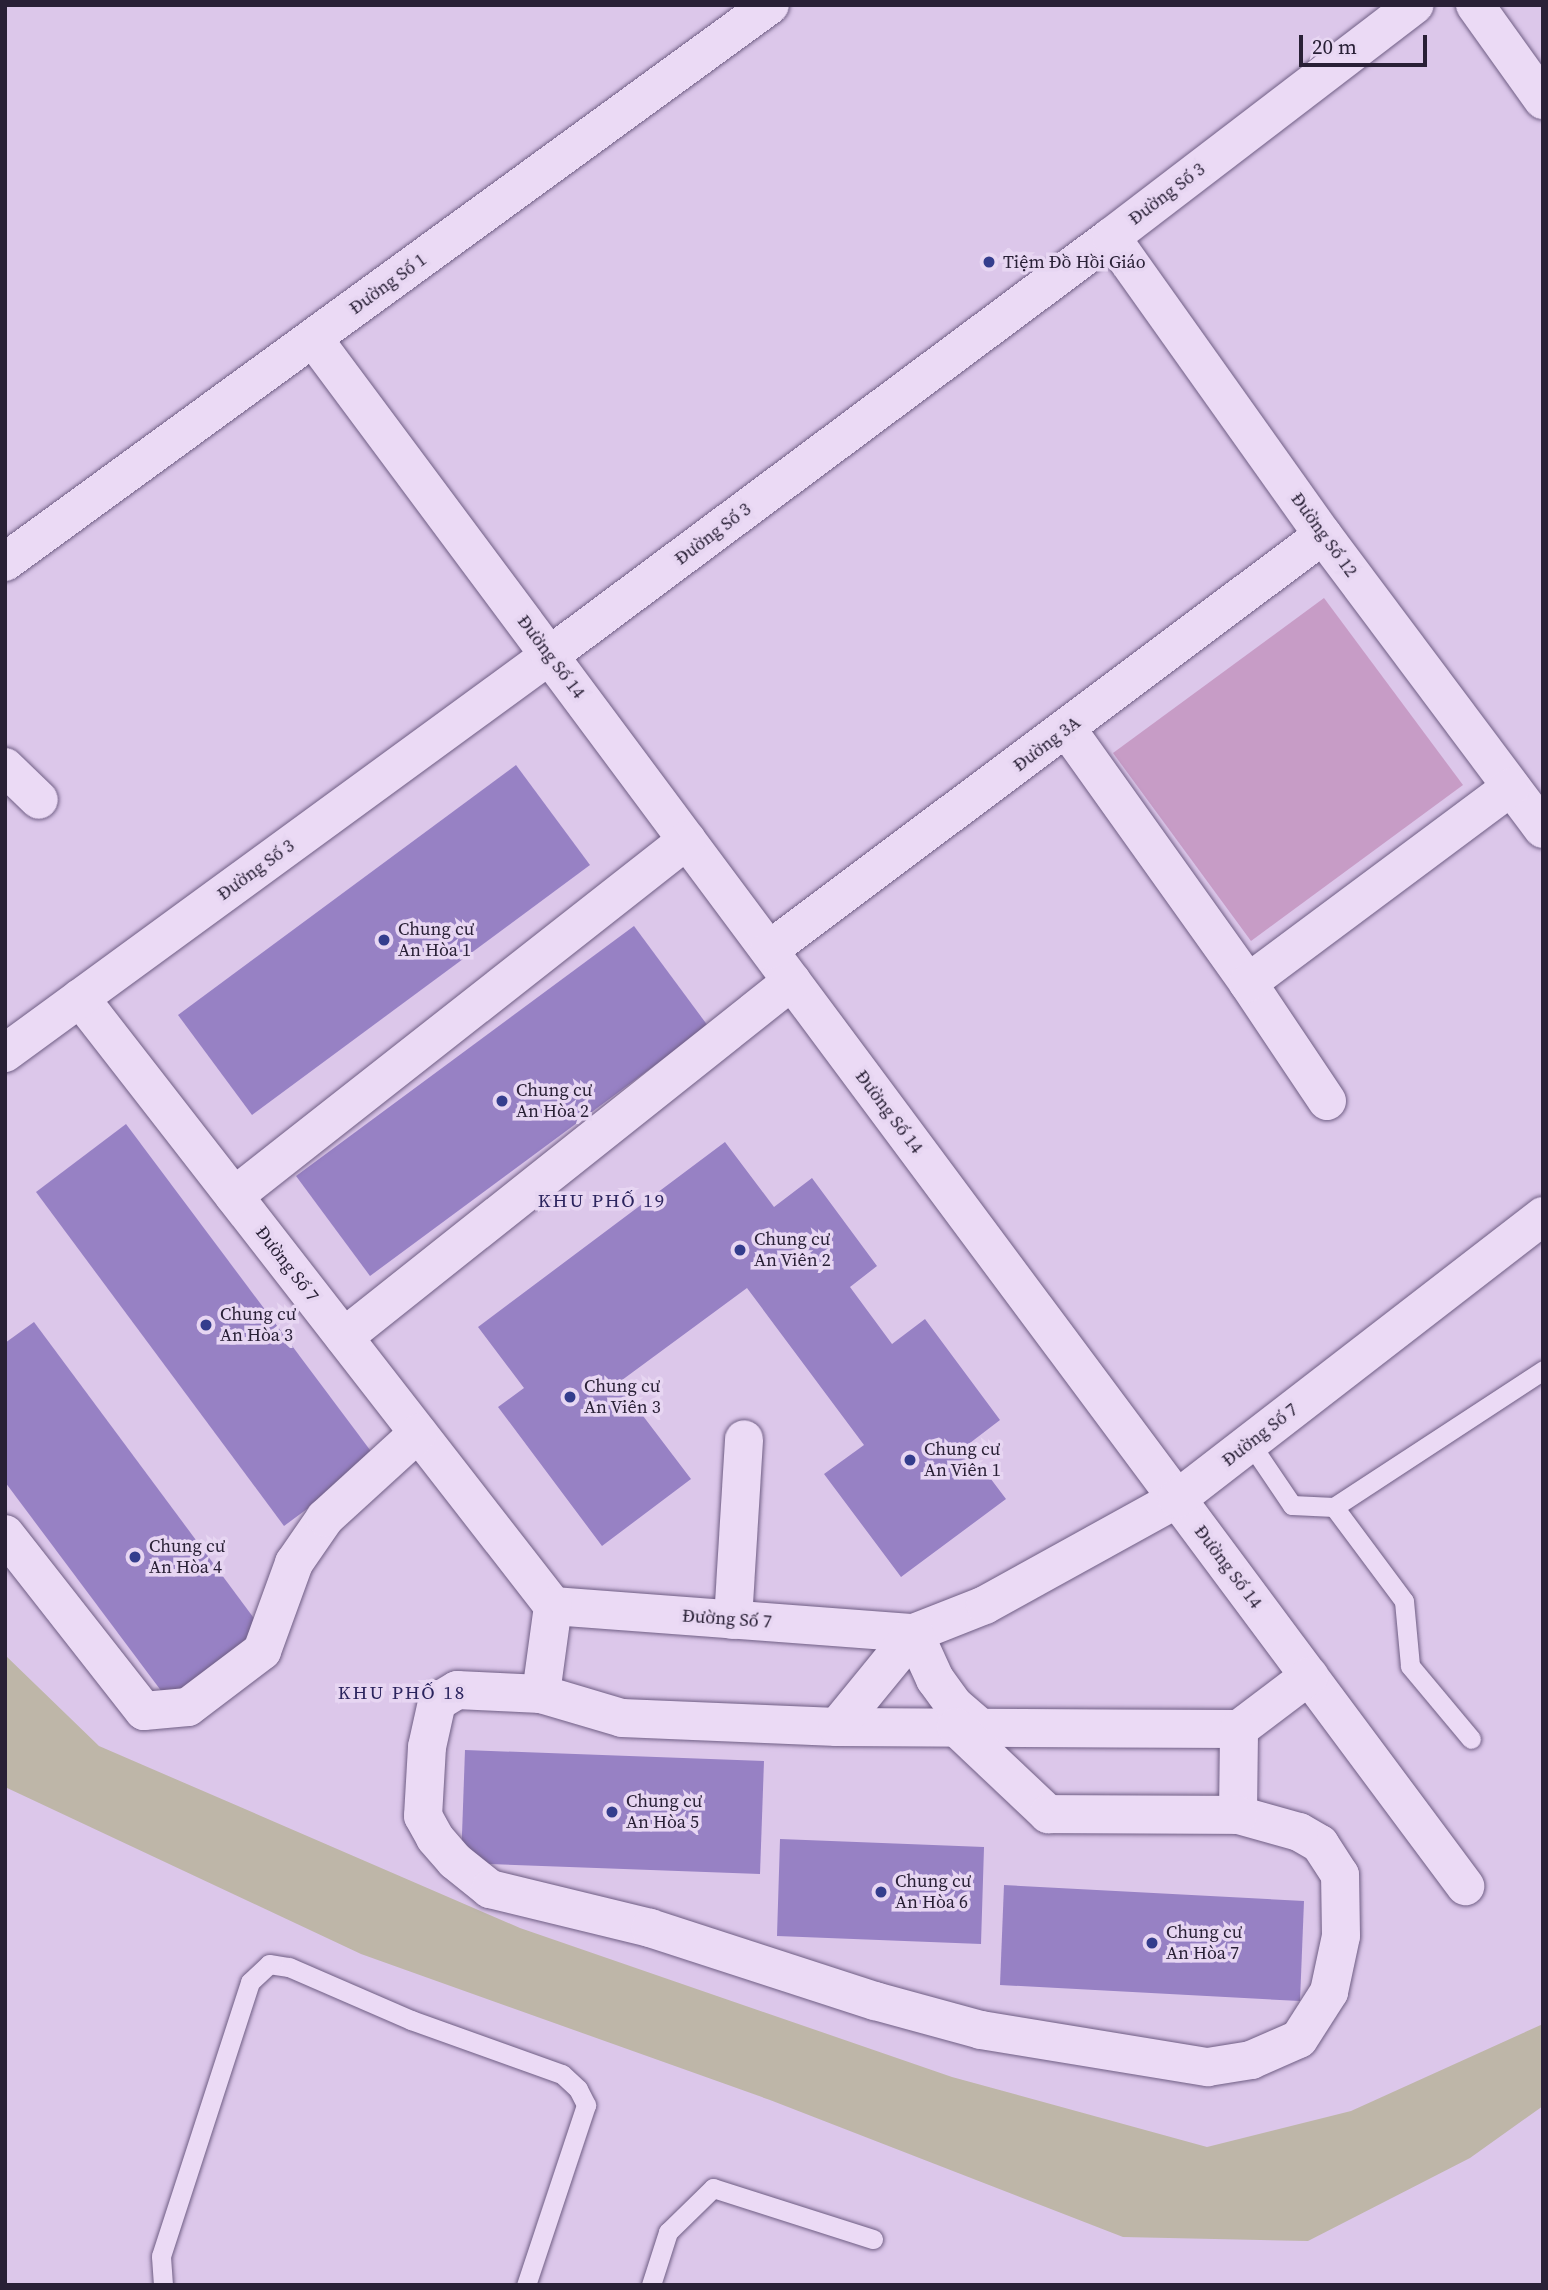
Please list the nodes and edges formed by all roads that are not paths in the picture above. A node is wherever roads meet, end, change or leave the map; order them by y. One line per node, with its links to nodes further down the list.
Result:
1 (770, 5): 6 (street, Đường Số 1)
2 (1414, 5): 5 (street, Đường Số 3)
3 (1475, 5): 4 (street)
4 (1543, 100)
5 (1111, 237): 7 (street, Đường Số 12); 9 (street, Đường Số 3)
6 (313, 338): 8 (street, Đường Số 1); 9 (street, Đường Số 14)
7 (1323, 535): 10 (street, Đường 3A); 12 (street, Đường Số 12)
8 (5, 562)
9 (550, 655): 15 (street, Đường Số 14); 19 (street, Đường Số 3)
10 (1067, 729): 16 (street, Đường 3A); 18 (street)
11 (5, 767): 13 (street)
12 (1511, 787): 14 (street, Đường Số 12); 18 (street)
13 (39, 800)
14 (1543, 829)
15 (687, 840): 16 (street, Đường Số 14); 22 (street)
16 (769, 950): 17 (street, Đường Số 14)
17 (792, 981): 24 (street); 29 (street, Đường Số 14)
18 (1248, 983): 21 (street)
19 (80, 998): 20 (street, Đường Số 3); 22 (street, Đường Số 7)
20 (5, 1053)
21 (1327, 1101)
22 (234, 1196): 24 (street, Đường Số 7)
23 (1543, 1216): 28 (street, Đường Số 7)
24 (344, 1337): 26 (street, Đường Số 7)
25 (1543, 1370): 30 (lane)
26 (418, 1433): 31 (street); 32 (street, Đường Số 7)
27 (744, 1439): 33 (street)
28 (1250, 1443): 29 (street, Đường Số 7); 30 (lane)
29 (1177, 1499): 34 (street, Đường Số 7); 35 (street, Đường Số 14)
30 (1334, 1507): 40 (lane)
31 (5, 1534)
32 (553, 1606): 33 (street, Đường Số 7); 36 (street)
33 (733, 1620): 34 (street, Đường Số 7)
34 (914, 1633): 37 (street); 38 (street)
35 (1309, 1675): 39 (street); 42 (street, Đường Số 14)
36 (541, 1694): 37 (street); 41 (street)
37 (837, 1727): 38 (street)
38 (968, 1728): 39 (street); 41 (street)
39 (1239, 1729): 41 (street)
40 (1471, 1739)
41 (1238, 1815)
42 (1465, 1886)
43 (873, 2238): 46 (lane)
44 (163, 2285): 45 (lane)
45 (526, 2285)
46 (651, 2285)

